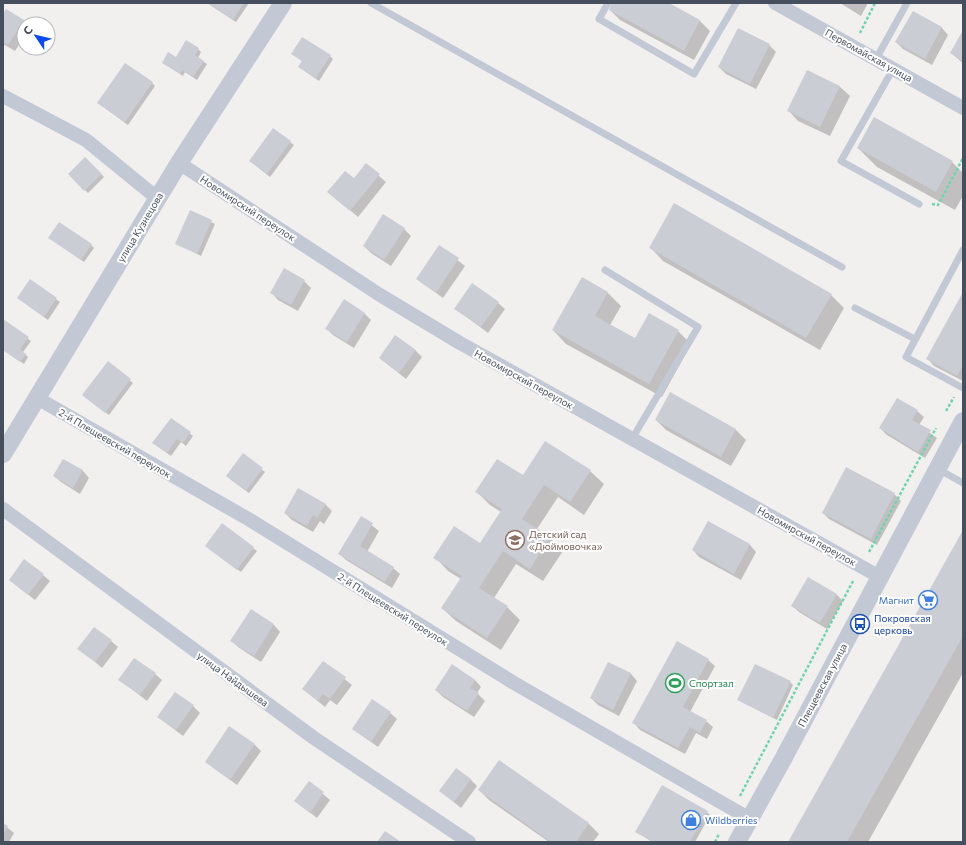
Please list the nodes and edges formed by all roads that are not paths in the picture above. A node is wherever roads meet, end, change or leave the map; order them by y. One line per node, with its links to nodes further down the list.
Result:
1 (283, 3): 11 (street, улица Кузнецова)
2 (371, 3): 15 (lane)
3 (608, 3): 4 (lane)
4 (736, 3)
5 (775, 3): 7 (street, Первомайская улица)
6 (907, 3): 7 (lane)
7 (876, 58): 8 (street, Первомайская улица)
8 (893, 69): 10 (street, Первомайская улица); 13 (lane)
9 (3, 96): 12 (street)
10 (963, 108)
11 (179, 162): 12 (street, улица Кузнецова); 22 (street, Новомирский переулок)
12 (157, 198): 20 (street, улица Кузнецова)
13 (919, 204)
14 (963, 250): 18 (lane)
15 (842, 267)
16 (605, 270): 22 (lane)
17 (855, 308): 18 (lane)
18 (915, 339): 19 (lane)
19 (961, 387)
20 (37, 398): 23 (street, улица Кузнецова); 28 (street, 2-й Плещеевский переулок)
21 (963, 421): 24 (street, Плещеевская улица)
22 (632, 439): 27 (street, Новомирский переулок)
23 (3, 454)
24 (938, 469): 25 (lane); 27 (street, Плещеевская улица)
25 (963, 483)
26 (3, 509): 29 (street, улица Найдышева)
27 (880, 576): 28 (street, Плещеевская улица)
28 (750, 819): 30 (street, Плещеевская улица)
29 (468, 842)
30 (737, 842)

